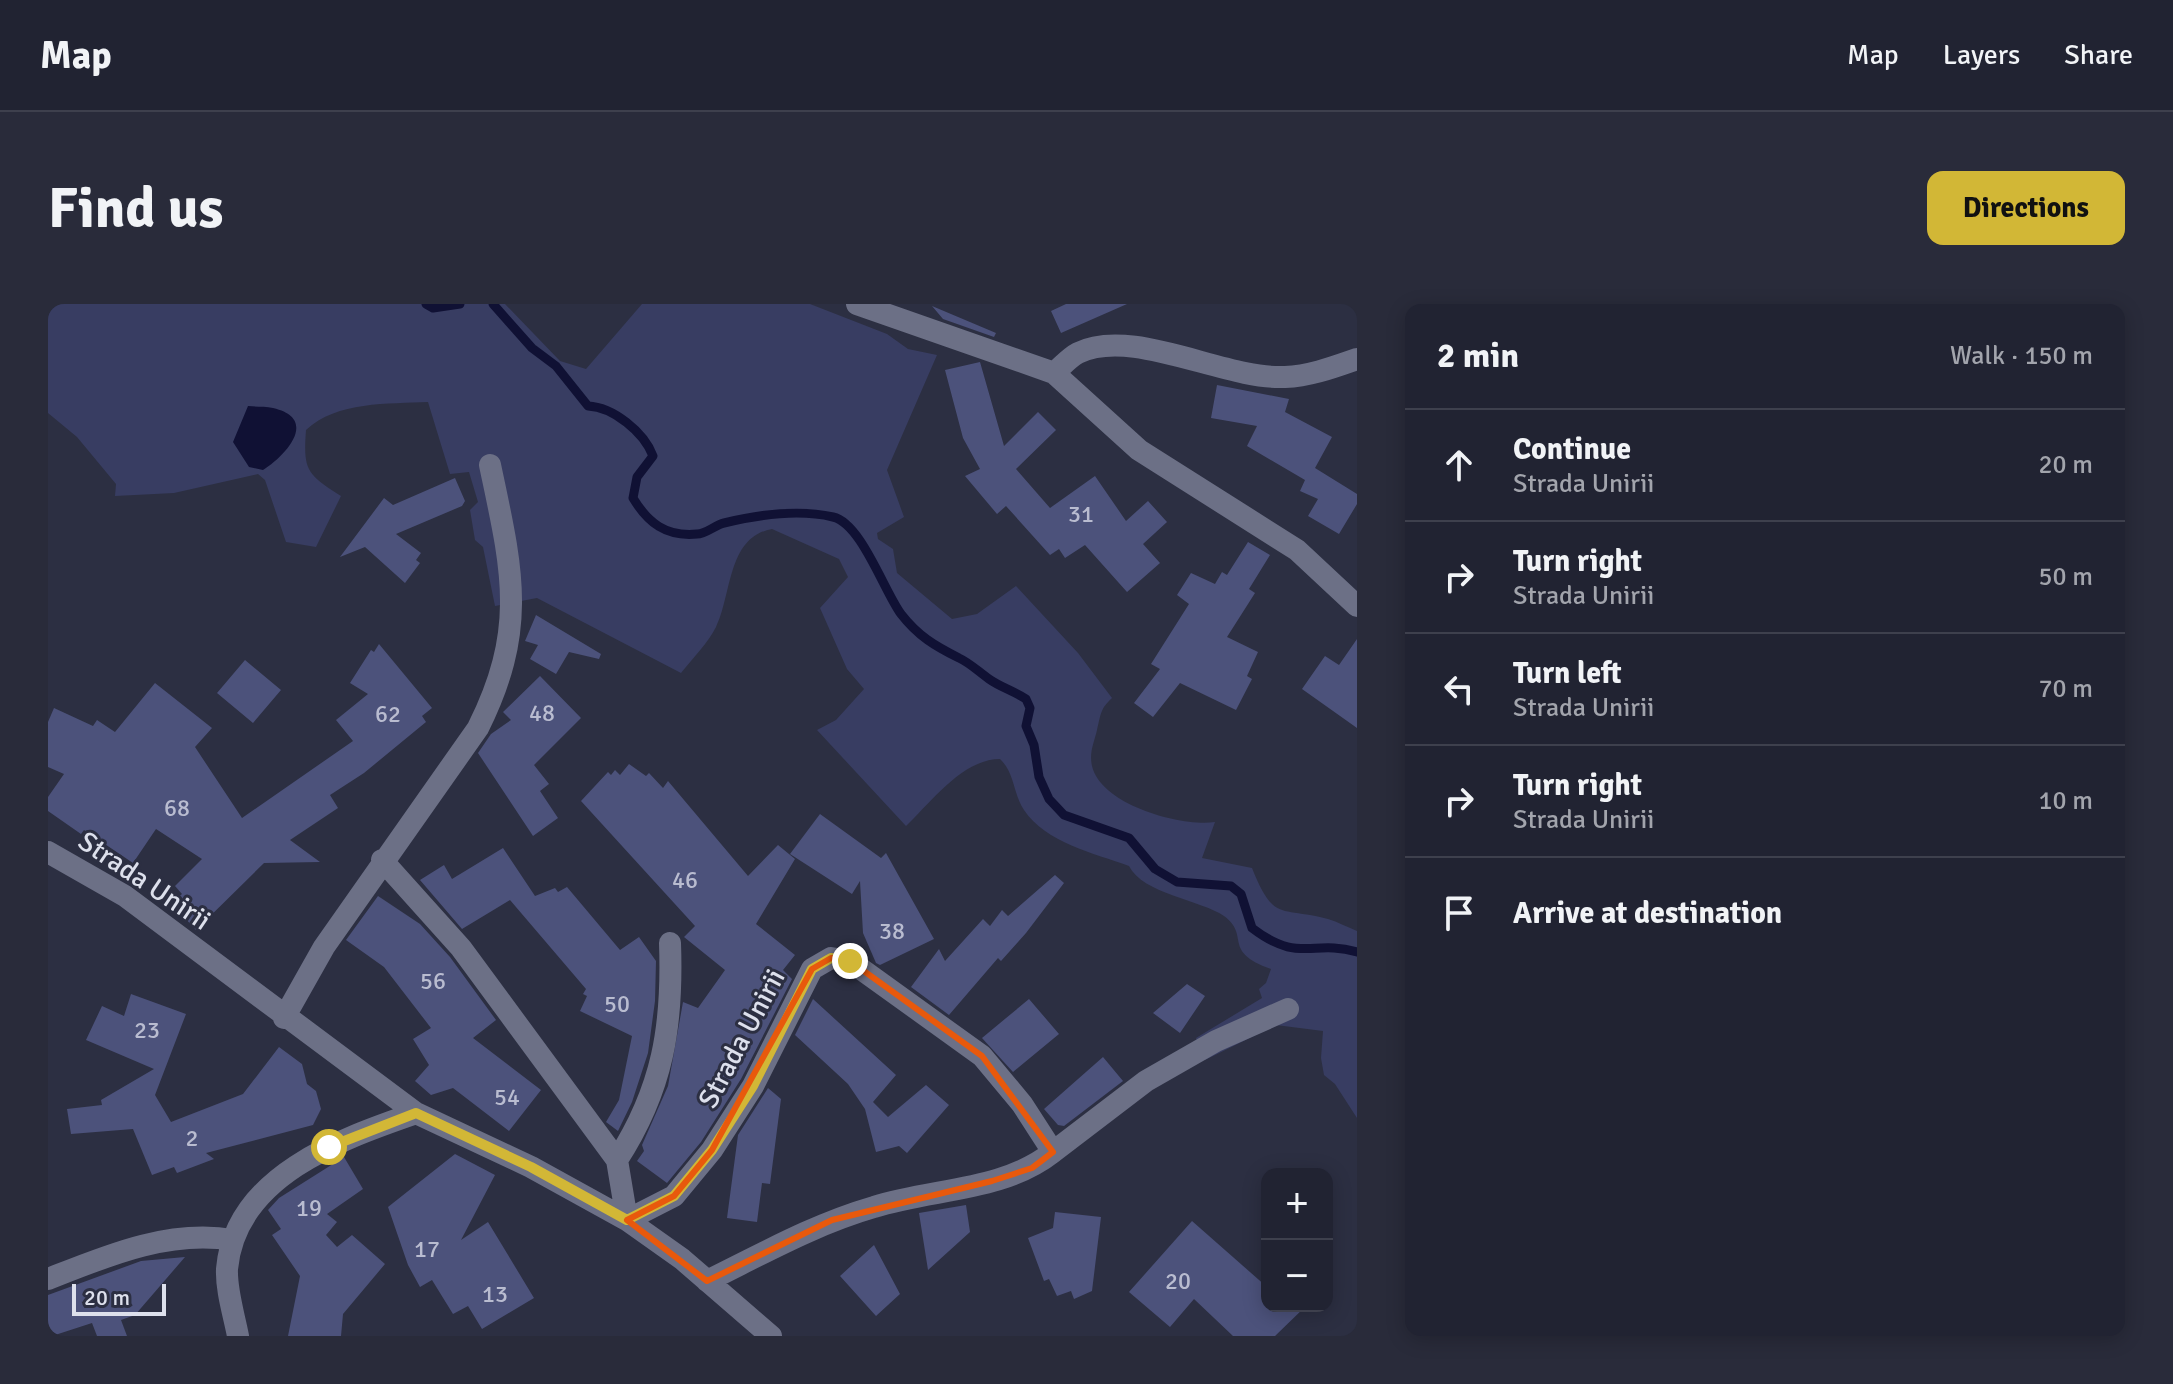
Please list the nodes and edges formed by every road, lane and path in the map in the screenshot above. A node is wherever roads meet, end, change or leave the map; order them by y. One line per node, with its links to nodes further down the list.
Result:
1 (868, 305): 3 (street)
2 (1357, 359): 3 (street)
3 (1054, 373): 5 (street)
4 (490, 465): 7 (street)
5 (1357, 606)
6 (48, 852): 10 (street, Strada Unirii)
7 (382, 860): 10 (street); 13 (street)
8 (670, 943): 13 (street, Strada Unirii)
9 (1288, 1009): 12 (street)
10 (284, 1018): 11 (street, Strada Unirii)
11 (416, 1113): 14 (street, Strada Unirii); 15 (street)
12 (1053, 1152): 14 (street, Strada Unirii); 17 (street)
13 (617, 1160): 14 (street)
14 (627, 1220): 17 (street, Strada Unirii)
15 (233, 1240): 16 (street); 19 (street)
16 (48, 1279)
17 (707, 1281): 18 (street, Strada Unirii)
18 (766, 1335)
19 (238, 1336)

